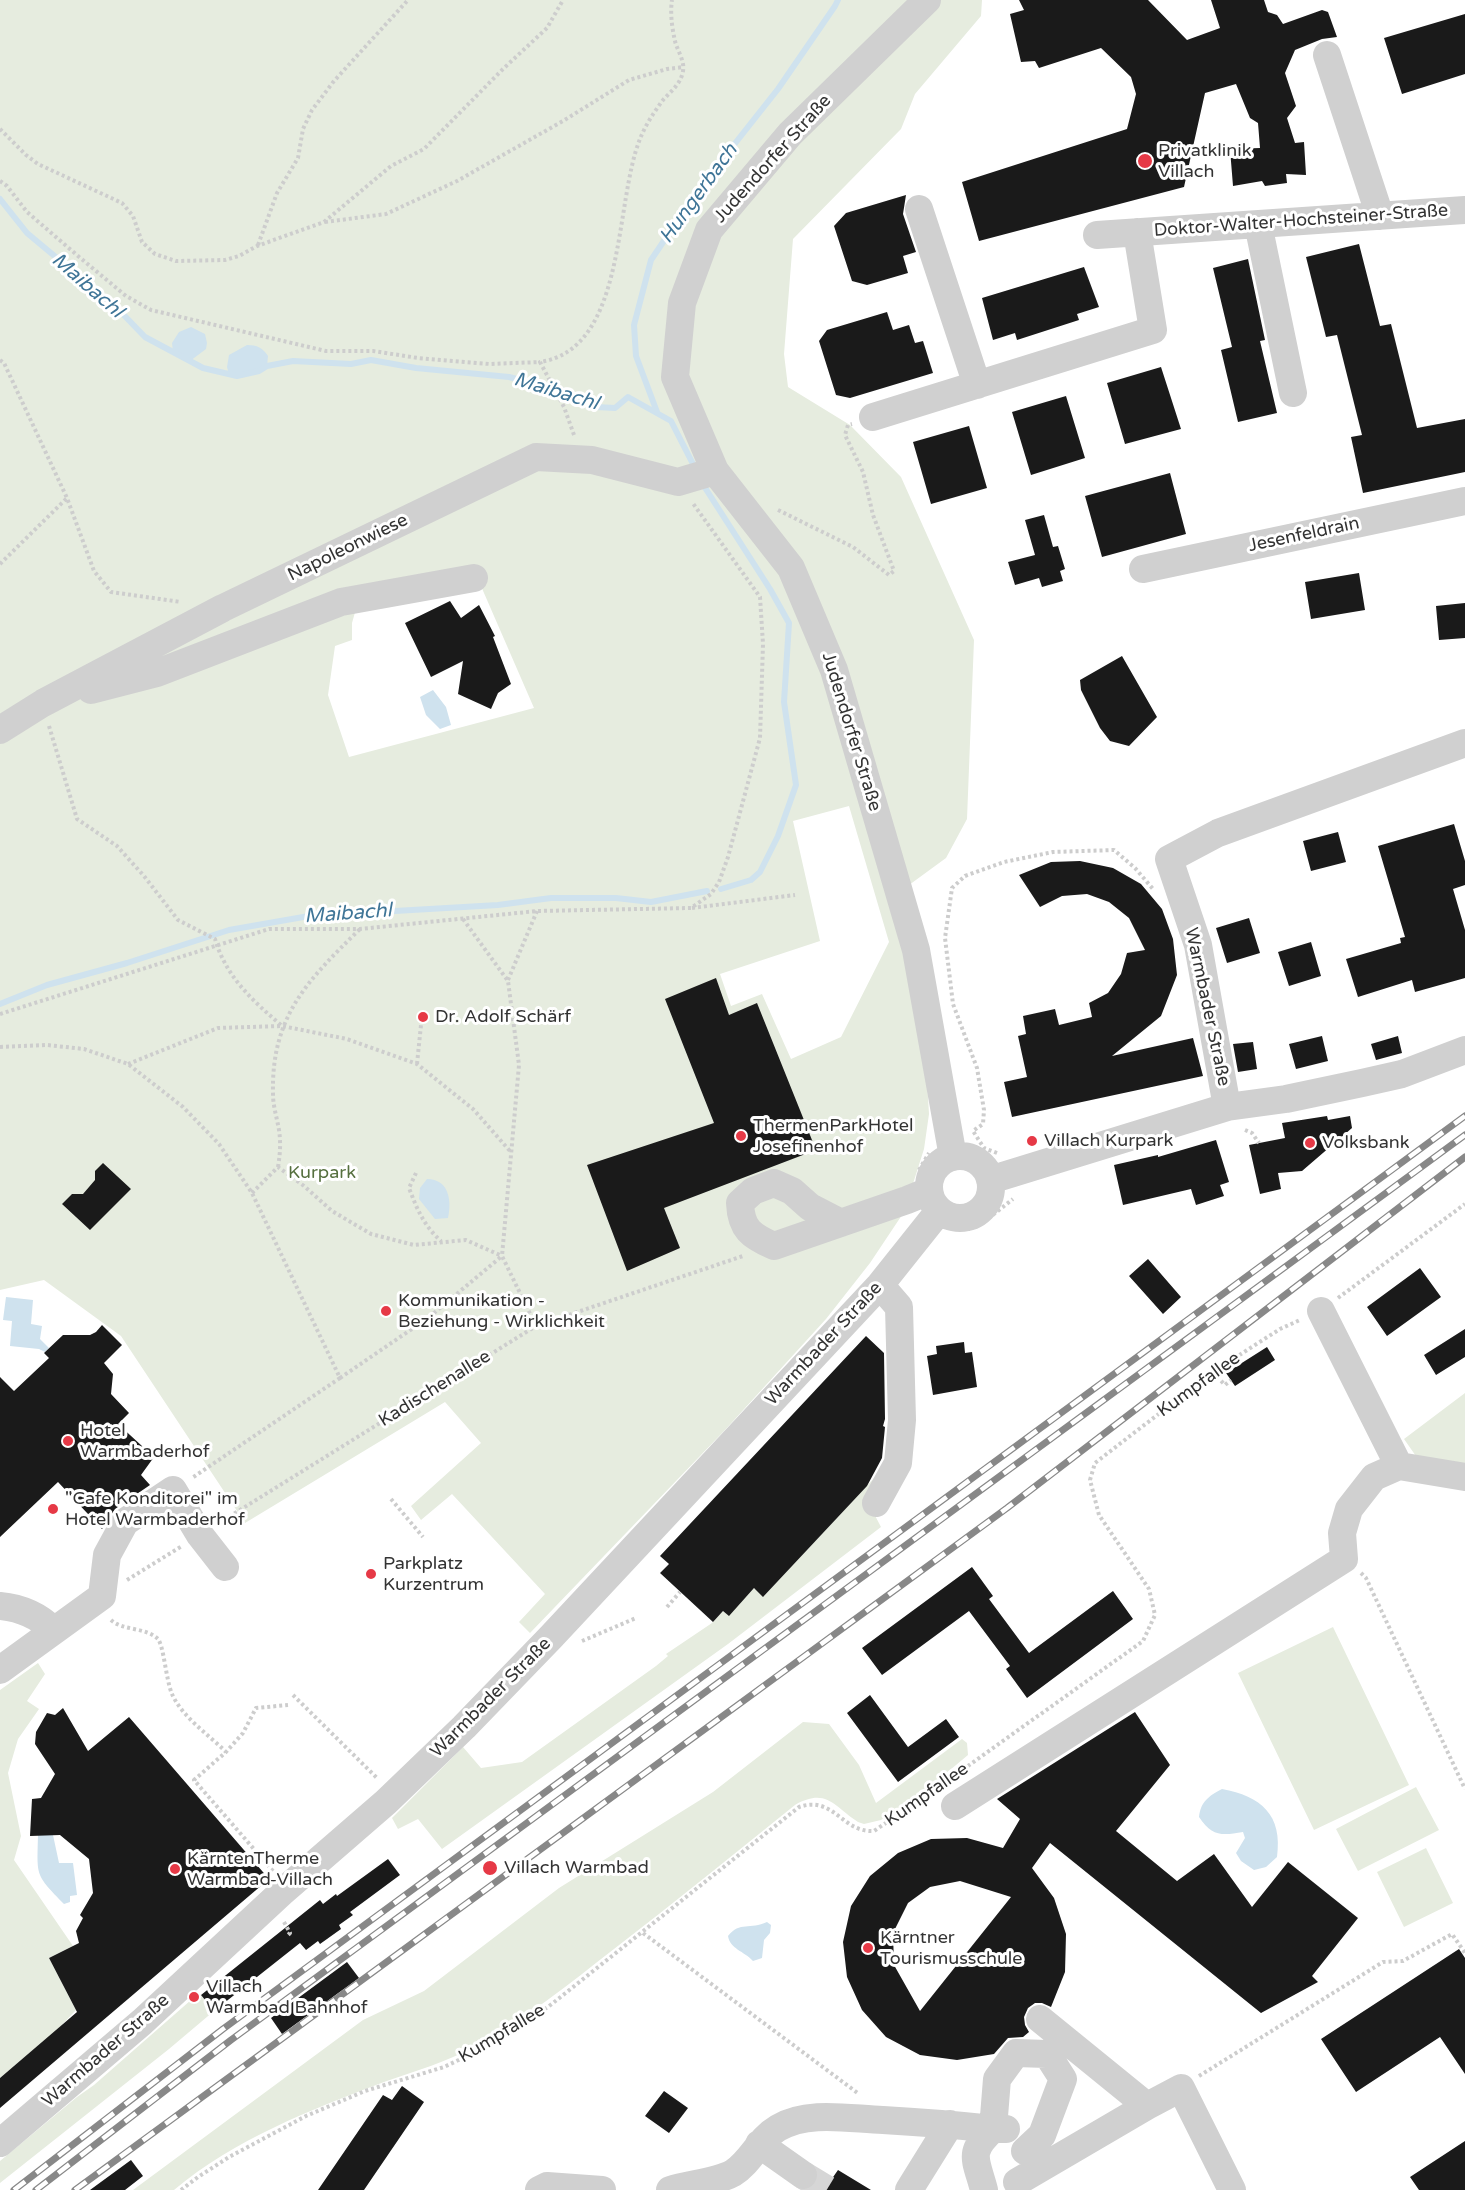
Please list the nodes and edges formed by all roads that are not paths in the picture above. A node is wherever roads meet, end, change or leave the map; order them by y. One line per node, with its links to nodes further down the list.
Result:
1 (927, 0): 12 (street, Judendorfer Straße)
2 (1327, 55): 5 (street)
3 (919, 209): 9 (street)
4 (1465, 210): 5 (street, Doktor-Walter-Hochsteiner-Straße)
5 (1380, 216): 6 (street, Doktor-Walter-Hochsteiner-Straße)
6 (1258, 224): 7 (street, Doktor-Walter-Hochsteiner-Straße); 10 (street)
7 (1137, 232): 8 (street, Doktor-Walter-Hochsteiner-Straße); 9 (street, Doktor-Walter-Hochsteiner-Straße)
8 (1097, 235)
9 (977, 385): 11 (street, Doktor-Walter-Hochsteiner-Straße)
10 (1293, 393)
11 (873, 417)
12 (697, 477): 16 (street, Napoleonwiese); 21 (street, Judendorfer Straße)
13 (1465, 501): 14 (street, Jesenfeldrain)
14 (1143, 568)
15 (474, 578): 16 (street)
16 (43, 703): 17 (street, Napoleonwiese)
17 (0, 730)
18 (1465, 743): 20 (street, Warmbader Straße)
19 (1465, 1050): 20 (street, Warmbader Straße)
20 (1227, 1107): 22 (street, Warmbader Straße)
21 (953, 1157): 22 (street); 23 (street, Warmbader Straße)
22 (990, 1180): 23 (street)
23 (932, 1209): 24 (street); 25 (street, Warmbader Straße)
24 (841, 1223): 24 (street)
25 (880, 1285): 29 (street); 39 (street, Warmbader Straße)
26 (1321, 1311): 27 (street)
27 (1399, 1466): 28 (street); 34 (street)
28 (1465, 1477)
29 (876, 1503)
30 (225, 1567): 32 (street)
31 (0, 1606): 32 (street)
32 (53, 1630): 33 (street)
33 (0, 1670)
34 (948, 1790)
35 (1040, 2019): 36 (street)
36 (1147, 2106): 44 (street); 50 (street)
37 (950, 2124): 38 (street); 40 (street); 48 (street)
38 (993, 2129): 41 (street); 41 (street); 49 (street)
39 (0, 2143)
40 (759, 2144): 42 (street); 43 (street)
41 (1025, 2151): 44 (street)
42 (803, 2175)
43 (739, 2182): 47 (street)
44 (1015, 2186)
45 (539, 2190): 46 (street)
46 (602, 2190)
47 (670, 2190)
48 (909, 2190)
49 (984, 2190)
50 (1232, 2190)

